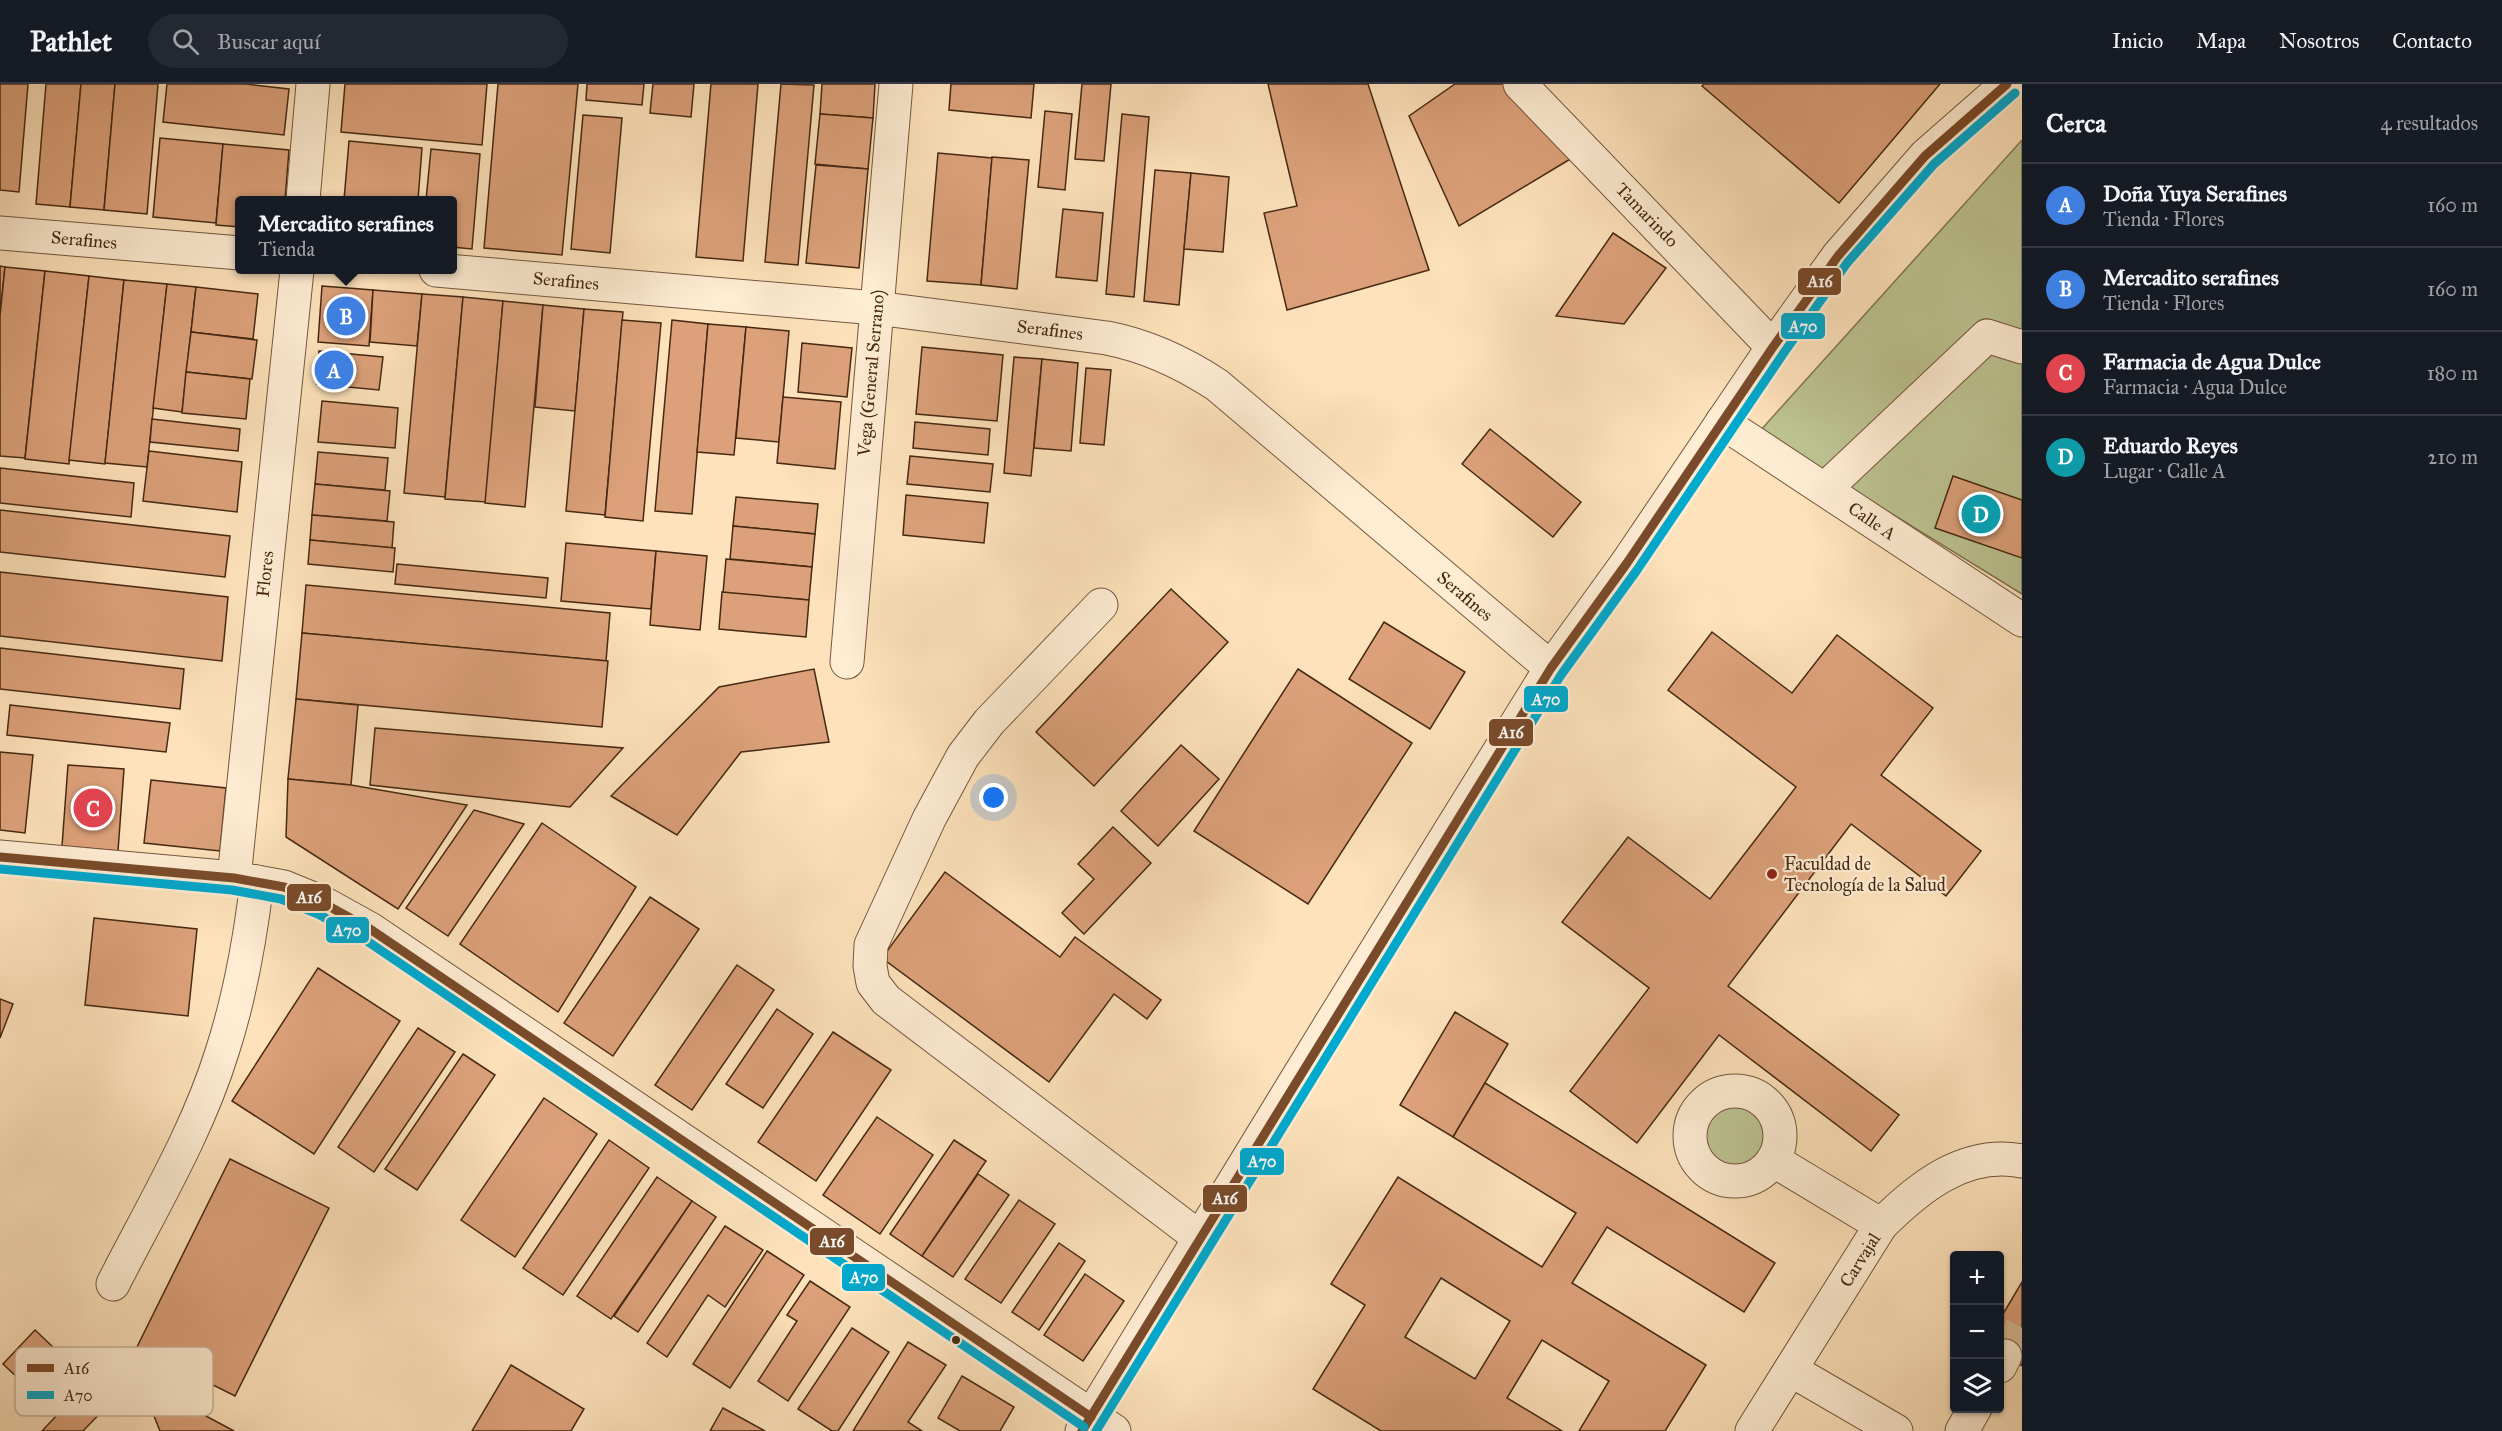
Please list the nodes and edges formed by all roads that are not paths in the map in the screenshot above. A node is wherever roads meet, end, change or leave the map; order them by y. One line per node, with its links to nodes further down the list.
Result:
1 (313, 84): 5 (street)
2 (896, 84): 10 (street, Vega (General Serrano))
3 (1520, 84): 11 (street, Tamarindo)
4 (2007, 84): 11 (street)
5 (303, 196)
6 (0, 232): 7 (street, Serafines)
7 (235, 253)
8 (457, 272): 10 (street, Serafines)
9 (297, 274): 20 (street, Flores)
10 (876, 308): 17 (street, Vega (General Serrano)); 18 (street, Serafines)
11 (1773, 347): 13 (street)
12 (2022, 347): 14 (street)
13 (1722, 422): 14 (street, Calle A); 18 (street)
14 (1825, 489): 16 (street, Calle A)
15 (1101, 605): 24 (street)
16 (2022, 620)
17 (847, 662)
18 (1551, 668): 24 (street)
19 (0, 857): 20 (street)
20 (245, 880): 25 (street, Flores); 28 (street)
21 (1773, 1160): 23 (street)
22 (2022, 1161): 23 (street, Carvajal)
23 (1881, 1225): 26 (street, Carvajal)
24 (1200, 1238): 28 (street)
25 (112, 1284)
26 (1791, 1370): 29 (street, Carvajal); 30 (street)
27 (1972, 1413): 31 (street)
28 (1096, 1426)
29 (1752, 1431)
30 (1896, 1431)
31 (1962, 1431)

